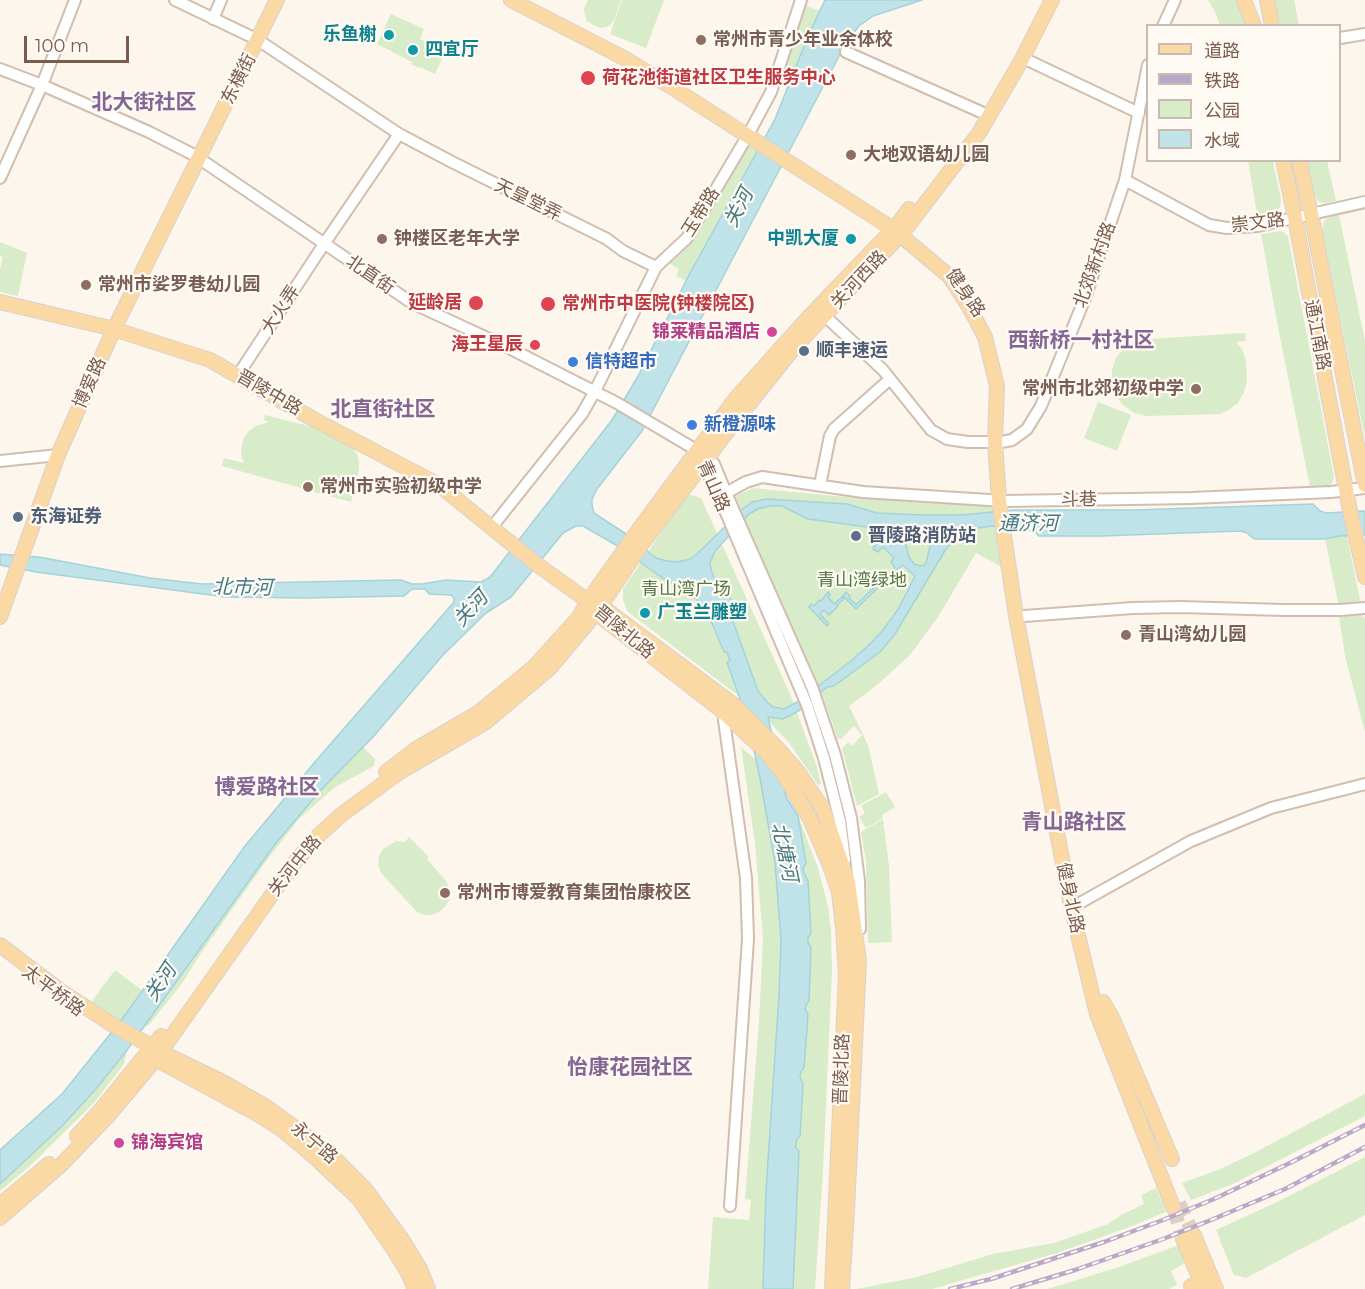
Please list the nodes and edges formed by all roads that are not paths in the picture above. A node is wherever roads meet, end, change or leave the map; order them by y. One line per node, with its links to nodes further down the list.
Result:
1 (75, 0): 25 (street)
2 (175, 0): 14 (street, 天皇堂弄)
3 (221, 0): 14 (street)
4 (272, 0): 20 (main road, 东横街)
5 (278, 0): 20 (main road, 东横街)
6 (512, 0): 28 (main road)
7 (526, 0): 28 (main road)
8 (801, 0): 28 (street, 玉带路)
9 (1042, 0): 26 (main road, 关河西路)
10 (1052, 0): 22 (main road, 关河西路)
11 (1175, 0): 15 (street)
12 (1244, 0): 16 (main road)
13 (1267, 0): 17 (main road)
14 (213, 19): 20 (street, 天皇堂弄)
15 (1164, 24)
16 (1253, 24)
17 (1272, 24)
18 (1365, 34): 19 (street)
19 (1341, 38)
20 (256, 39): 29 (street, 天皇堂弄); 30 (main road, 东横街)
21 (846, 52): 26 (street)
22 (1023, 58): 27 (street); 38 (main road, 关河西路)
23 (0, 69): 25 (street, 北直街)
24 (1146, 76): 27 (street, 北郊新村路)
25 (42, 85): 30 (street, 北直街); 33 (street)
26 (981, 112): 38 (main road, 关河西路)
27 (1139, 113): 34 (street, 北郊新村路)
28 (751, 133): 38 (main road, 健身路); 40 (street, 玉带路)
29 (399, 134): 39 (street); 40 (street, 天皇堂弄)
30 (196, 157): 39 (street, 北直街); 43 (main road, 博爱路)
31 (1283, 162): 37 (main road, 通江南路)
32 (1299, 162): 36 (main road, 通江南路)
33 (0, 178)
34 (1125, 180): 37 (street, 崇文路); 47 (street, 北郊新村路)
35 (1365, 202): 36 (street, 崇文路)
36 (1311, 214): 37 (street, 崇文路); 52 (main road, 通江南路)
37 (1295, 218): 53 (main road, 通江南路)
38 (899, 230): 42 (main road, 关河西路); 47 (main road, 健身路); 49 (main road, 关河西路)
39 (324, 244): 44 (street, 大火弄); 46 (street, 北直街)
40 (656, 267): 46 (street, 玉带路)
41 (0, 302): 43 (main road, 晋陵中路)
42 (825, 316): 45 (street); 49 (main road, 关河西路)
43 (112, 328): 44 (main road, 晋陵中路); 48 (main road, 博爱路)
44 (238, 375): 57 (main road, 晋陵中路)
45 (890, 379): 47 (street); 51 (street)
46 (595, 392): 49 (street, 北直街); 57 (street, 玉带路)
47 (998, 442): 55 (main road, 健身路)
48 (58, 455): 50 (street); 64 (main road, 博爱路)
49 (703, 457): 54 (street, 青山路); 56 (street, 青山路); 59 (main road, 关河西路)
50 (0, 461)
51 (820, 485): 54 (street, 斗巷); 55 (street, 斗巷)
52 (1365, 486): 53 (street, 斗巷)
53 (1347, 491): 55 (street, 斗巷); 60 (main road, 通江南路)
54 (726, 493): 56 (street, 青山路)
55 (1002, 501): 58 (main road, 健身路)
56 (730, 513): 66 (street, 青山路)
57 (492, 527): 61 (main road, 晋陵中路)
58 (1008, 543): 63 (main road, 健身北路); 77 (main road, 健身北路)
59 (626, 557): 61 (main road, 关河中路)
60 (1365, 577)
61 (595, 606): 65 (main road, 晋陵北路); 71 (main road, 晋陵北路); 80 (main road, 关河中路)
62 (1365, 608): 63 (street)
63 (1024, 616): 72 (main road, 健身北路)
64 (0, 617)
65 (633, 642): 67 (main road); 68 (main road, 晋陵北路)
66 (812, 702): 71 (street, 青山路); 75 (street, 青山路)
67 (724, 720): 68 (main road); 83 (street)
68 (747, 737): 69 (main road, 晋陵北路)
69 (785, 781): 76 (main road, 晋陵北路); 78 (main road)
70 (1365, 784): 72 (street)
71 (848, 882): 75 (main road, 晋陵北路); 76 (street, 青山路)
72 (1078, 904): 77 (main road, 健身北路)
73 (0, 945): 79 (main road)
74 (0, 951): 79 (main road, 太平桥路)
75 (859, 961): 89 (main road, 晋陵北路)
76 (846, 974): 78 (main road, 晋陵北路)
77 (1103, 1002): 81 (main road)
78 (844, 1018): 88 (main road, 晋陵北路)
79 (110, 1028): 80 (main road)
80 (149, 1050): 82 (main road, 关河中路); 84 (main road, 关河中路); 86 (main road, 永宁路); 87 (main road, 永宁路)
81 (1172, 1159)
82 (0, 1204)
83 (730, 1206)
84 (0, 1218)
85 (1194, 1288): 90 (main road)
86 (415, 1289)
87 (428, 1289)
88 (832, 1289)
89 (842, 1289)
90 (1216, 1289)

